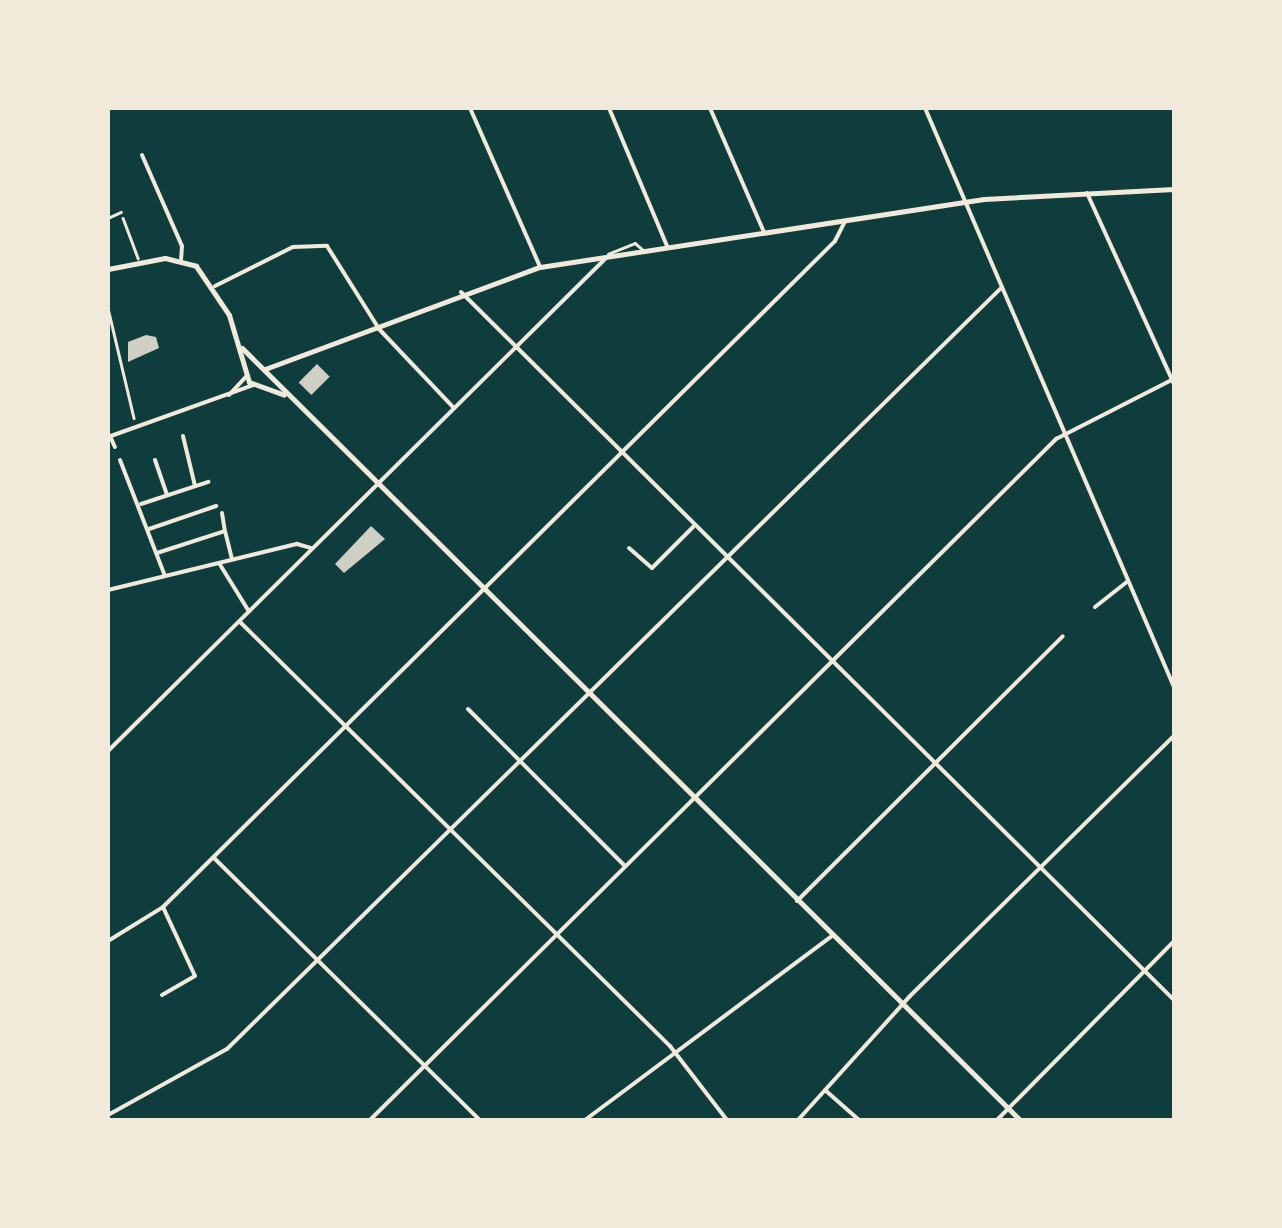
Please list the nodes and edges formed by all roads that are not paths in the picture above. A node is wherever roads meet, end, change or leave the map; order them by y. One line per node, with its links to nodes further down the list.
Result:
1 (470, 108): 16 (street)
2 (609, 108): 13 (street)
3 (710, 108): 12 (street)
4 (925, 108): 8 (street)
5 (142, 155): 15 (street)
6 (1174, 189): 7 (main road)
7 (1087, 193): 8 (main road); 27 (street)
8 (964, 202): 11 (main road); 19 (street)
9 (121, 212): 10 (lane)
10 (108, 218)
11 (845, 220): 12 (main road); 37 (street)
12 (764, 232): 13 (main road)
13 (667, 247): 14 (main road)
14 (606, 257): 16 (main road); 23 (street)
15 (181, 259): 17 (main road); 18 (main road)
16 (540, 267): 20 (main road)
17 (108, 269)
18 (215, 286): 21 (street); 22 (main road)
19 (1001, 288): 33 (street); 53 (street)
20 (461, 292): 21 (main road); 23 (street)
21 (376, 324): 25 (main road); 32 (street)
22 (242, 348): 24 (main road); 26 (main road)
23 (515, 350): 32 (street); 37 (street)
24 (258, 366): 25 (main road); 26 (main road)
25 (266, 372): 29 (main road); 31 (main road)
26 (247, 374): 28 (main road); 30 (street)
27 (1174, 381): 33 (street)
28 (253, 385): 29 (main road); 30 (street)
29 (262, 385): 31 (main road)
30 (229, 395): 34 (street)
31 (284, 395): 42 (main road)
32 (455, 408): 42 (street)
33 (1063, 433): 57 (street); 64 (street)
34 (109, 436): 36 (street)
35 (183, 436): 41 (street)
36 (115, 447)
37 (619, 454): 48 (street); 58 (street)
38 (120, 460): 44 (street)
39 (155, 460): 43 (street)
40 (208, 482): 41 (street)
41 (195, 486): 43 (street)
42 (376, 487): 51 (street); 58 (main road)
43 (167, 495): 44 (street)
44 (141, 504): 47 (street)
45 (216, 506): 47 (street)
46 (222, 513): 49 (street)
47 (149, 528): 52 (street)
48 (694, 528): 50 (street); 53 (street)
49 (225, 531): 52 (street); 54 (street)
50 (629, 548)
51 (312, 549): 54 (street); 61 (street)
52 (157, 552): 56 (street)
53 (724, 558): 64 (street); 66 (street)
54 (232, 560): 55 (street)
55 (219, 563): 56 (street); 61 (street)
56 (165, 576): 59 (street)
57 (1128, 581): 60 (street); 65 (street)
58 (483, 589): 66 (main road); 68 (street)
59 (108, 590)
60 (1095, 607)
61 (250, 612): 62 (street)
62 (240, 622): 68 (street); 70 (street)
63 (1063, 636): 72 (street)
64 (830, 662): 72 (street); 73 (street)
65 (1174, 687)
66 (587, 693): 71 (street); 73 (main road)
67 (468, 709): 71 (street)
68 (346, 726): 74 (street); 75 (street)
69 (1174, 736): 77 (street)
70 (108, 751)
71 (520, 760): 74 (street); 76 (street)
72 (934, 765): 77 (street); 78 (street)
73 (692, 798): 76 (street); 78 (main road)
74 (450, 828): 80 (street); 84 (street)
75 (214, 858): 79 (street); 84 (street)
76 (624, 866): 80 (street)
77 (1040, 868): 85 (street); 88 (street)
78 (797, 901): 81 (main road)
79 (163, 908): 82 (street); 86 (street)
80 (557, 933): 89 (street); 90 (street)
81 (834, 935): 88 (main road); 89 (street)
82 (108, 941)
83 (1174, 941): 85 (street)
84 (317, 960): 90 (street); 93 (street)
85 (1145, 971): 87 (street); 92 (street)
86 (162, 996)
87 (1174, 1000)
88 (902, 1005): 91 (street); 92 (main road)
89 (676, 1053): 96 (street); 97 (street)
90 (425, 1066): 94 (street); 95 (street)
91 (824, 1090): 98 (street); 99 (street)
92 (1008, 1108): 100 (street); 101 (main road)
93 (108, 1115)
94 (370, 1120)
95 (480, 1120)
96 (585, 1120)
97 (728, 1120)
98 (798, 1120)
99 (859, 1120)
100 (996, 1120)
101 (1020, 1120)

